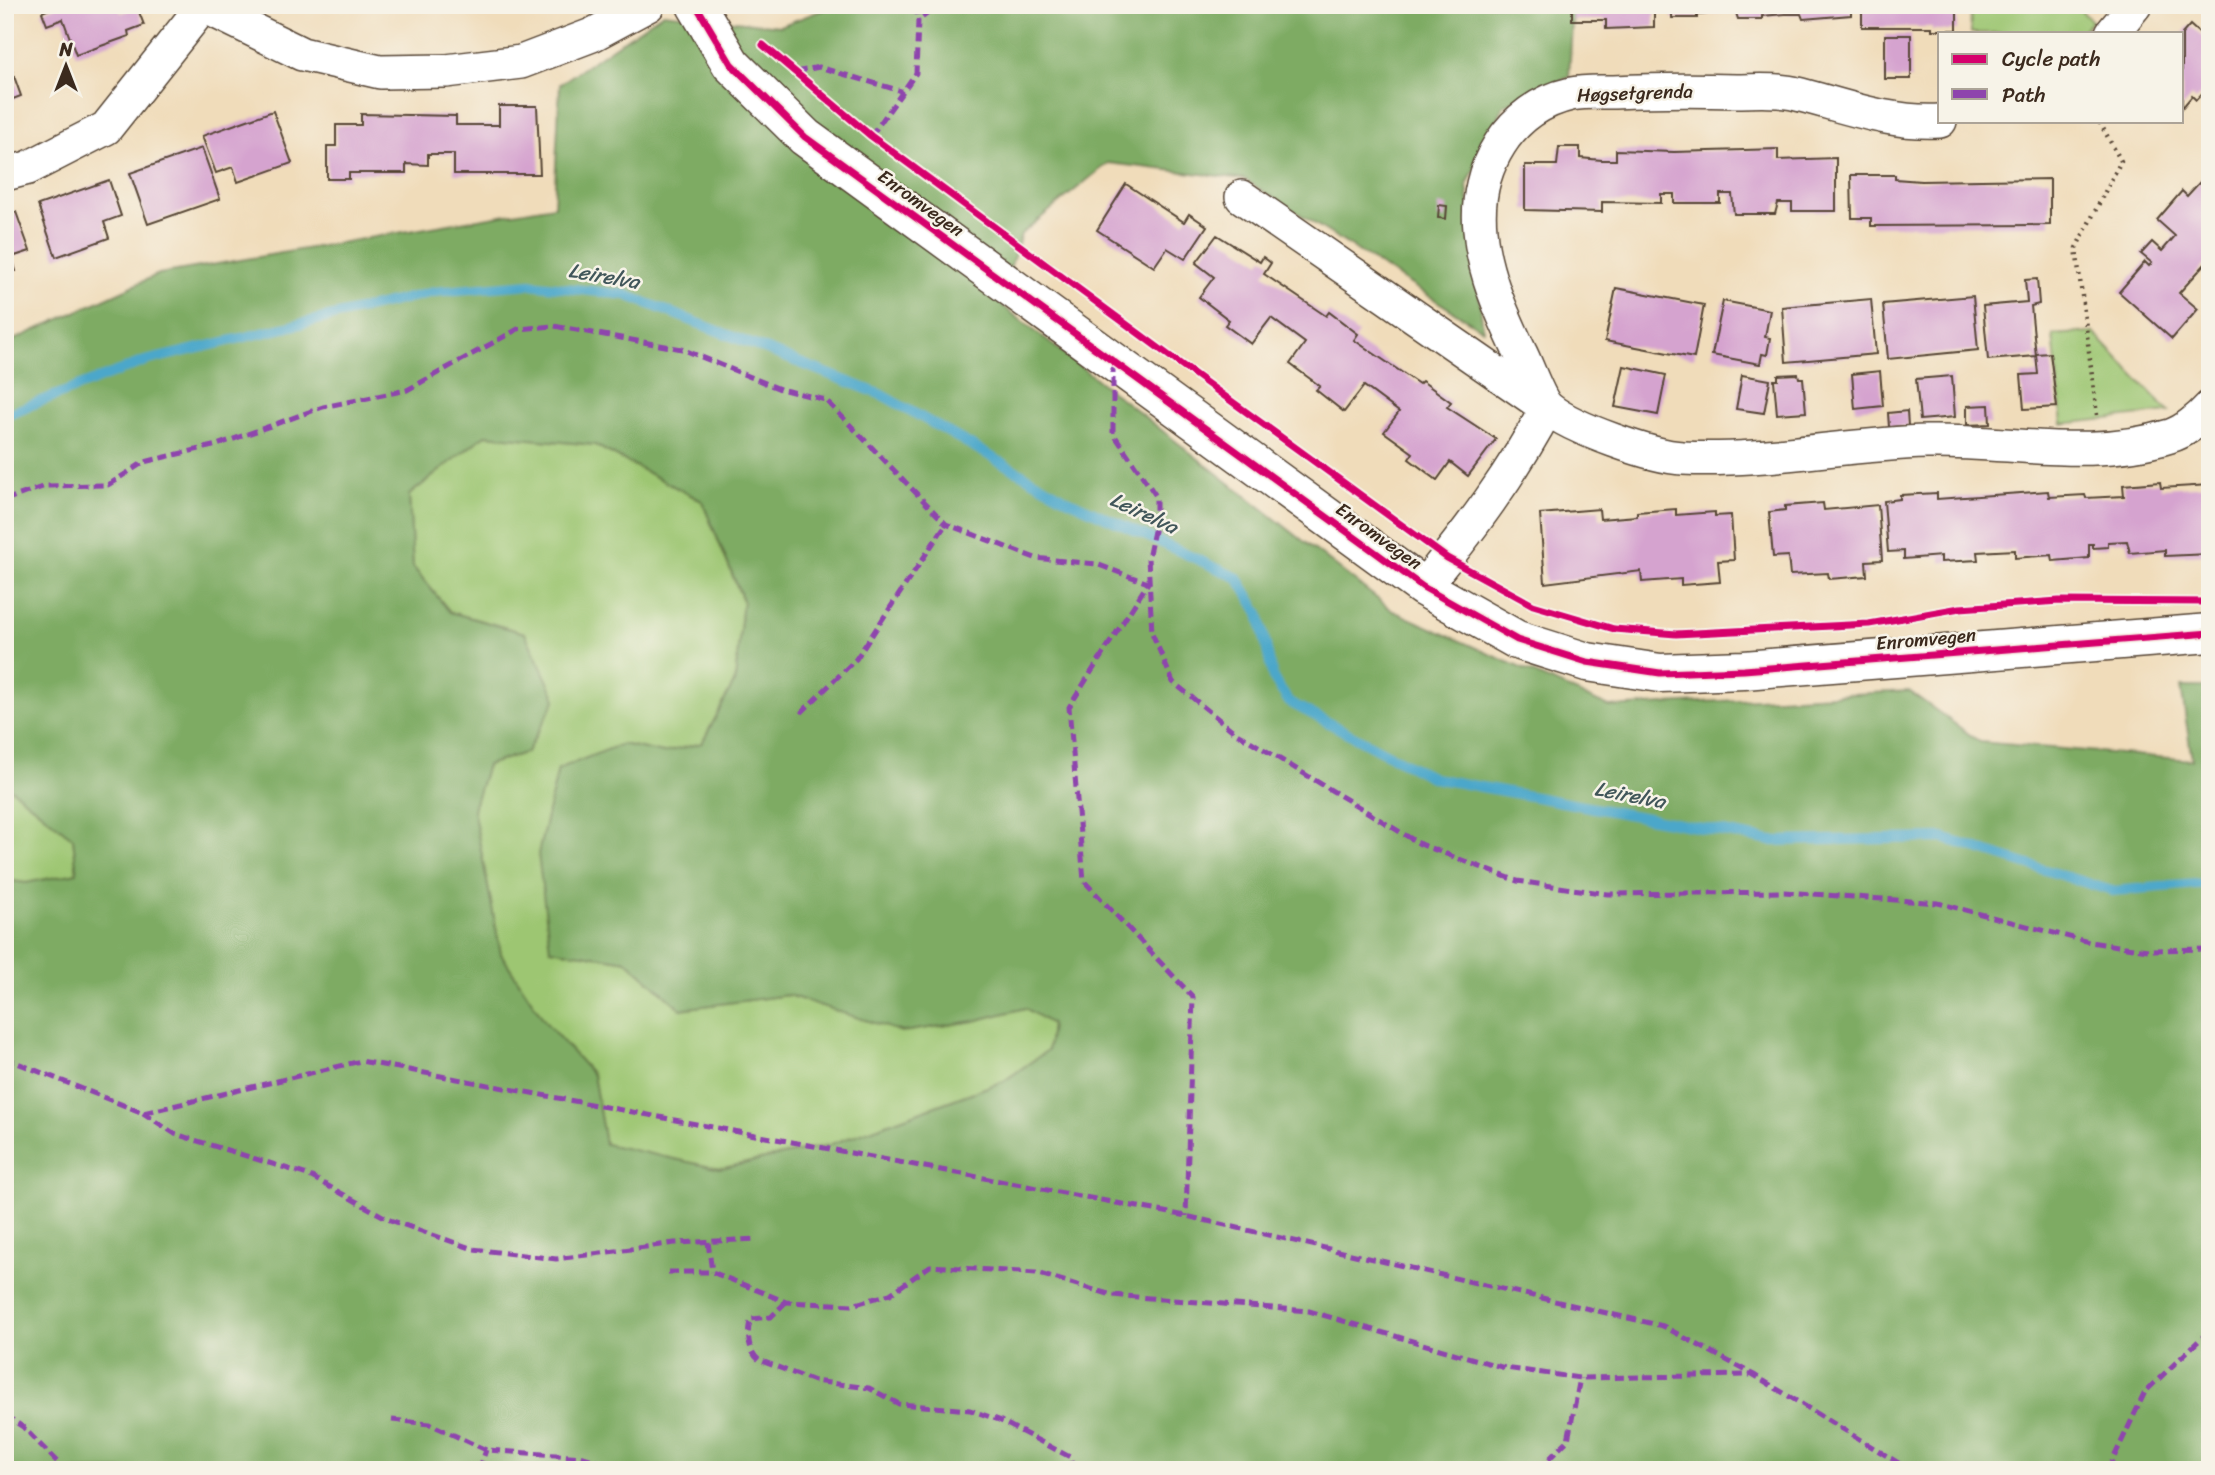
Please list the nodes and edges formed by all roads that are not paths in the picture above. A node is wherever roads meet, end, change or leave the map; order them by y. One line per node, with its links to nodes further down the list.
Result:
1 (648, 5): 4 (street)
2 (696, 5): 11 (street, Enromvegen)
3 (2135, 5): 5 (street)
4 (202, 6): 7 (street)
5 (2113, 32)
6 (1938, 121): 10 (street, Høgsetgrenda)
7 (5, 174)
8 (1242, 197): 10 (street)
9 (2210, 407): 10 (street)
10 (1547, 408): 11 (street)
11 (1423, 587): 12 (street, Enromvegen)
12 (2210, 633)

